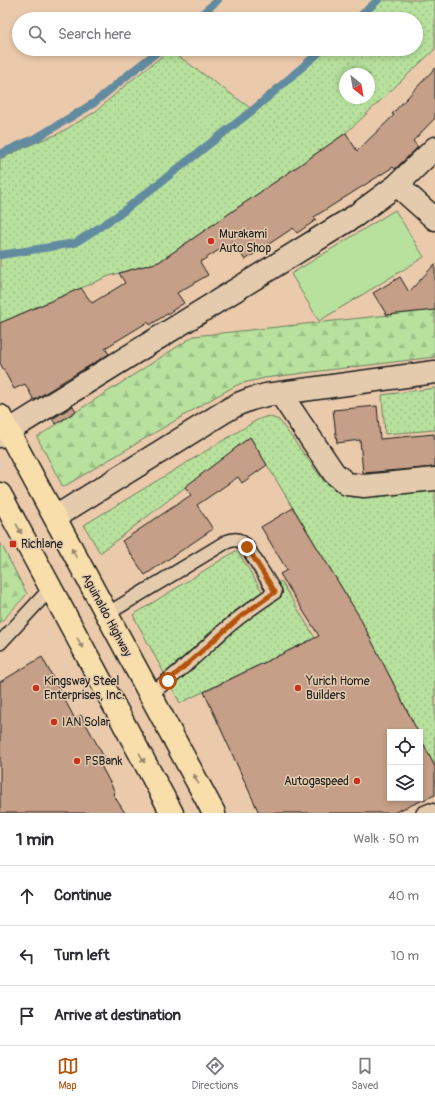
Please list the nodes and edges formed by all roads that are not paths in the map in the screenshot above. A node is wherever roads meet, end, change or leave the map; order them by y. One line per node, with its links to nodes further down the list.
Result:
1 (435, 148): 2 (street)
2 (397, 185): 3 (street); 6 (street)
3 (435, 219)
4 (435, 372): 5 (street)
5 (280, 393): 7 (street); 9 (street)
6 (3, 428): 9 (highway, Aguinaldo Highway)
7 (435, 479)
8 (0, 494): 10 (highway, one-way to 10)
9 (55, 517): 11 (highway, Aguinaldo Highway, one-way to 9)
10 (50, 588): 12 (lane); 15 (highway, one-way to 15)
11 (107, 614): 13 (highway, Aguinaldo Highway); 13 (lane)
12 (0, 643)
13 (150, 694): 16 (highway, Aguinaldo Highway, one-way to 13)
14 (435, 811): 17 (lane)
15 (172, 813)
16 (214, 813)
17 (423, 813)

